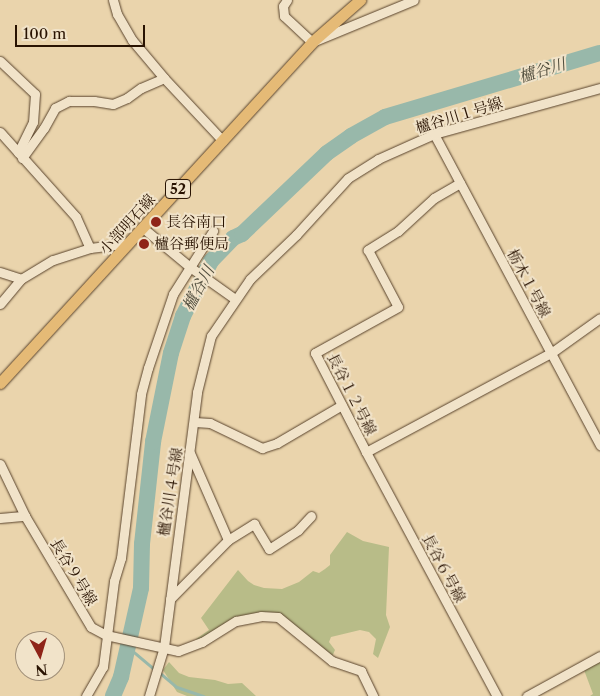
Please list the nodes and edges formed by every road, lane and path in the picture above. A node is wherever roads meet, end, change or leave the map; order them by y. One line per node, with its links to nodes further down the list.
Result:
1 (113, 0): 7 (street)
2 (287, 0): 5 (street)
3 (360, 0): 5 (main road, 小部明石線 / 52)
4 (414, 0): 5 (street)
5 (312, 42): 11 (main road, 小部明石線 / 52)
6 (0, 60): 12 (street)
7 (164, 78): 11 (street); 12 (street)
8 (600, 88): 10 (street, 櫨谷川１号線)
9 (0, 132): 12 (street)
10 (434, 134): 13 (street, 栃木１号線); 21 (street, 櫨谷川１号線)
11 (223, 141): 14 (main road, 小部明石線 / 52)
12 (20, 155): 17 (street)
13 (460, 183): 24 (street, 栃木１号線); 26 (street, 長谷１２号線)
14 (143, 228): 16 (main road, 小部明石線 / 52); 18 (street)
15 (213, 231): 18 (street)
16 (129, 244): 17 (street); 25 (main road, 小部明石線 / 52)
17 (90, 248): 20 (street)
18 (190, 267): 21 (street); 37 (street)
19 (0, 272): 20 (street)
20 (21, 279): 22 (street)
21 (235, 299): 27 (street, 櫨谷川４号線)
22 (0, 304)
23 (600, 318): 24 (street, 長谷１２号線)
24 (551, 353): 28 (street, 栃木１号線); 29 (street, 長谷１２号線)
25 (0, 383)
26 (342, 405): 27 (street); 29 (street, 長谷１２号線)
27 (195, 422): 30 (street, 櫨谷川４号線)
28 (600, 445)
29 (366, 452): 43 (street, 長谷６号線)
30 (190, 453): 35 (street); 36 (street, 櫨谷川４号線)
31 (0, 464): 32 (street, 長谷９号線)
32 (25, 516): 34 (street); 37 (street, 長谷９号線)
33 (311, 516): 35 (street)
34 (0, 518)
35 (228, 540): 36 (street)
36 (170, 599): 38 (street, 櫨谷川４号線)
37 (106, 635): 38 (street, 長谷９号線); 40 (street)
38 (164, 647): 41 (street, 櫨谷川４号線); 42 (street, 長谷９号線)
39 (600, 656): 44 (street)
40 (86, 696)
41 (149, 696)
42 (373, 696)
43 (498, 696)
44 (527, 696)

